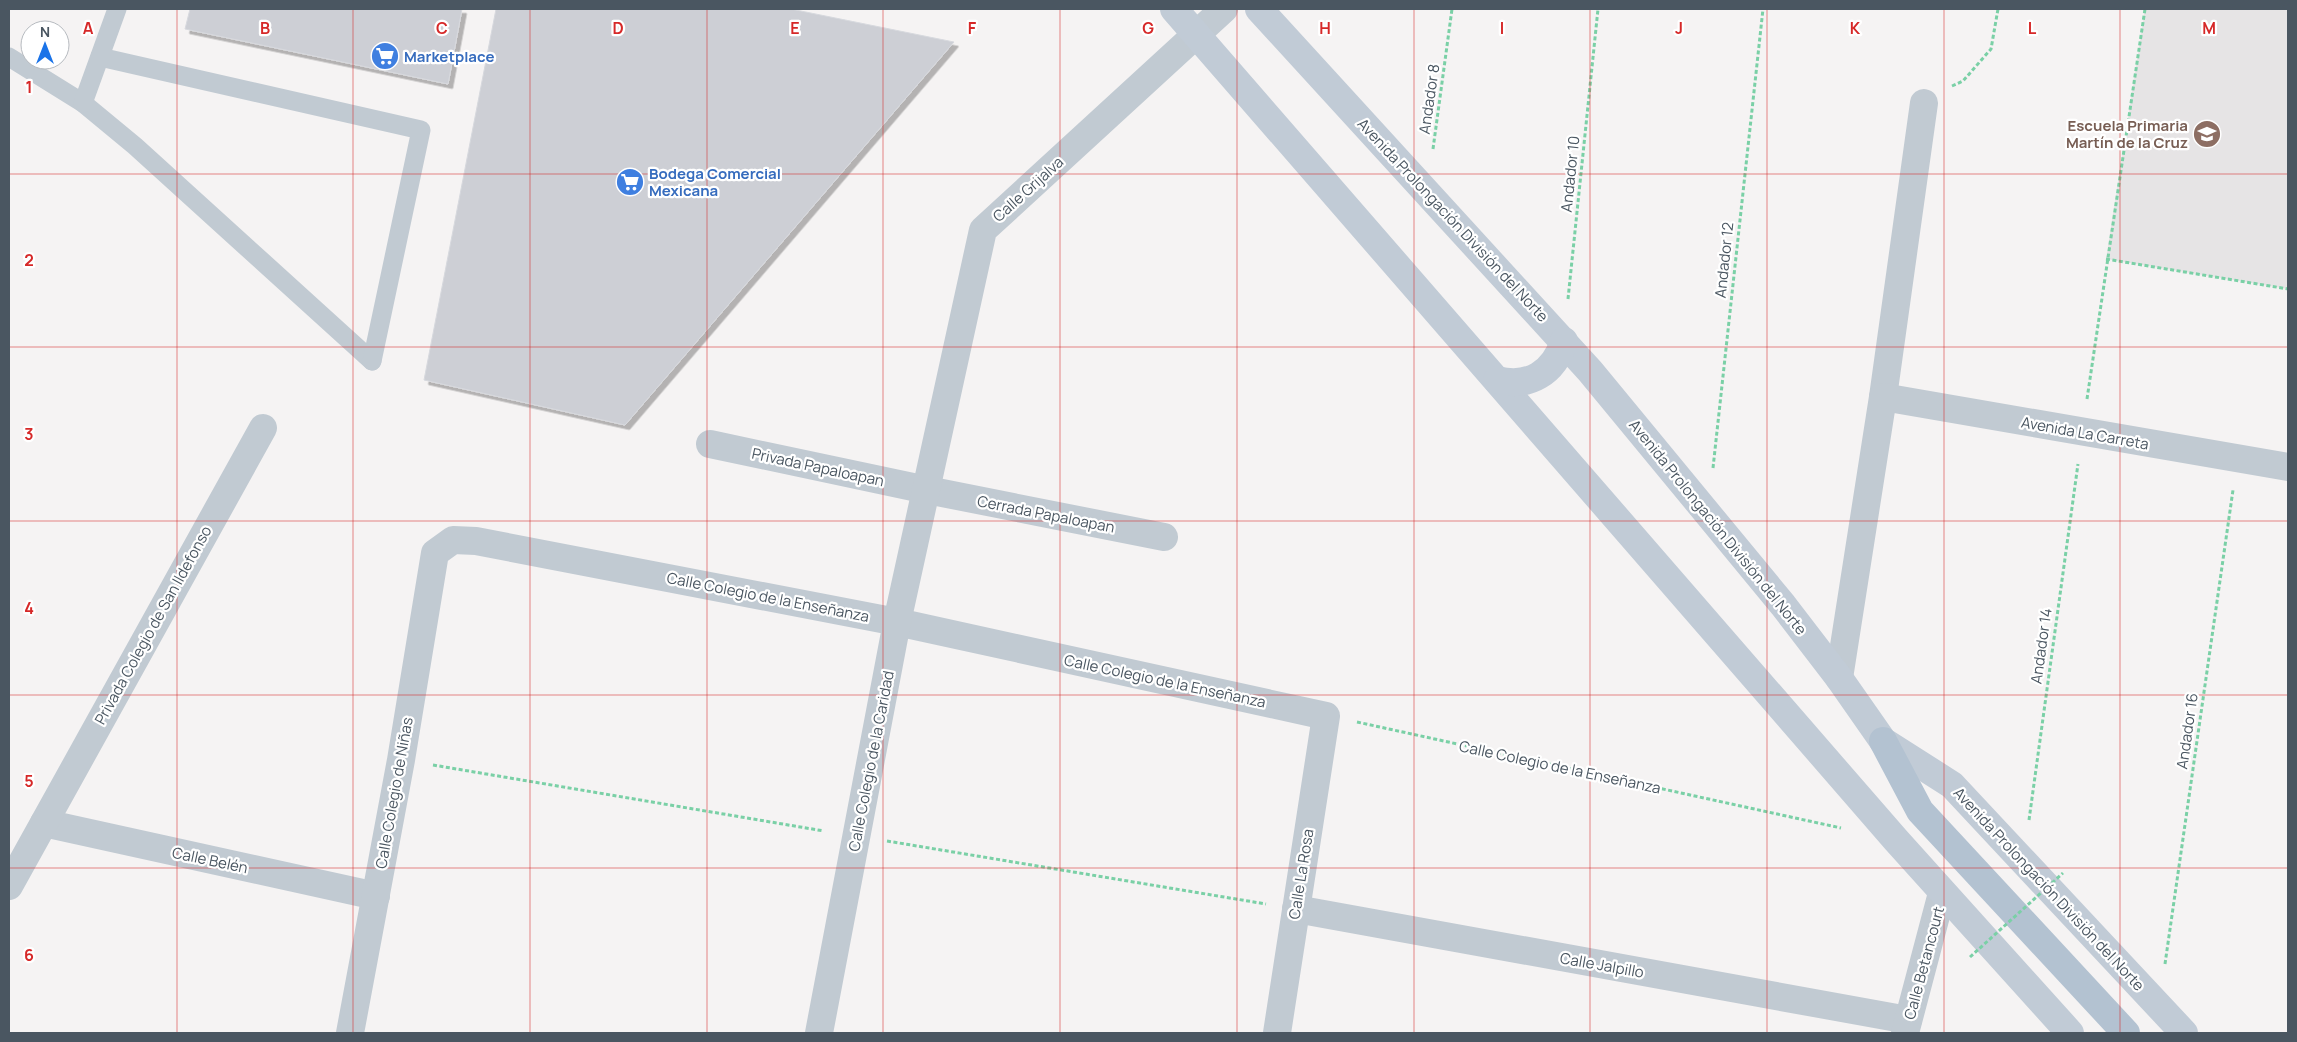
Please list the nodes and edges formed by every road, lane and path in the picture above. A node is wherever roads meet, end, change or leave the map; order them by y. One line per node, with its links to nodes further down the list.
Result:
1 (117, 9): 12 (lane)
2 (1174, 9): 10 (main road)
3 (1224, 9): 10 (street, Calle Grijalva)
4 (1259, 9): 15 (main road, Avenida Prolongación División del Norte)
5 (1452, 9): 15 (path, Andador 8)
6 (1598, 9): 18 (path, Andador 10)
7 (1763, 9): 29 (path, Andador 12)
8 (1998, 9): 14 (path)
9 (2144, 9): 16 (path, Andador 14)
10 (1198, 35): 20 (main road); 28 (street, Calle Grijalva)
11 (9, 57): 13 (lane)
12 (100, 57): 13 (lane); 13 (lane)
13 (83, 103)
14 (1924, 103): 21 (street)
15 (1427, 192): 18 (main road, Avenida Prolongación División del Norte)
16 (2106, 259): 17 (path); 24 (path, Andador 14)
17 (2288, 288)
18 (1564, 342): 19 (main road, Avenida Prolongación División del Norte); 20 (main road)
19 (1590, 371): 22 (main road); 29 (main road, Avenida Prolongación División del Norte)
20 (1496, 380): 22 (main road)
21 (1883, 397): 24 (street, Avenida La Carreta); 33 (street)
22 (1527, 416): 41 (main road)
23 (263, 428): 36 (street, Privada Colegio de San Ildefonso)
24 (2082, 433): 26 (street, Avenida La Carreta); 38 (path, Andador 14)
25 (710, 444): 28 (street, Privada Papaloapan)
26 (2237, 460): 27 (street, Avenida La Carreta); 45 (path, Andador 16)
27 (2288, 467)
28 (927, 490): 30 (street, Cerrada Papaloapan); 32 (street, Calle Colegio de la Caridad)
29 (1708, 514): 33 (main road, Avenida Prolongación División del Norte)
30 (1164, 537)
31 (435, 553): 32 (street, Calle Colegio de la Enseñanza); 42 (street, Calle Colegio de Niñas)
32 (897, 622): 34 (street, Calle Colegio de la Enseñanza); 48 (street, Calle Colegio de la Caridad)
33 (1839, 678): 35 (main road, Avenida Prolongación División del Norte)
34 (1326, 716): 37 (path, Calle Colegio de la Enseñanza); 43 (street, Calle La Rosa)
35 (1883, 741): 38 (main road, Avenida Prolongación División del Norte); 51 (main road)
36 (44, 823): 40 (street, Privada Colegio de San Ildefonso); 42 (street, Calle Belén)
37 (1847, 829)
38 (2023, 862): 45 (main road, Avenida Prolongación División del Norte)
39 (2063, 873): 44 (path, bridge)
40 (9, 886)
41 (1942, 893): 46 (street, Calle Betancourt); 50 (main road)
42 (376, 896): 47 (street, Calle Colegio de Niñas)
43 (1296, 910): 46 (street, Calle Jalpillo); 49 (street, Calle La Rosa)
44 (1970, 958)
45 (2159, 1006): 52 (main road, Avenida Prolongación División del Norte)
46 (1907, 1027)
47 (350, 1033)
48 (819, 1033)
49 (1277, 1033)
50 (2070, 1033)
51 (2126, 1033)
52 (2184, 1033)

